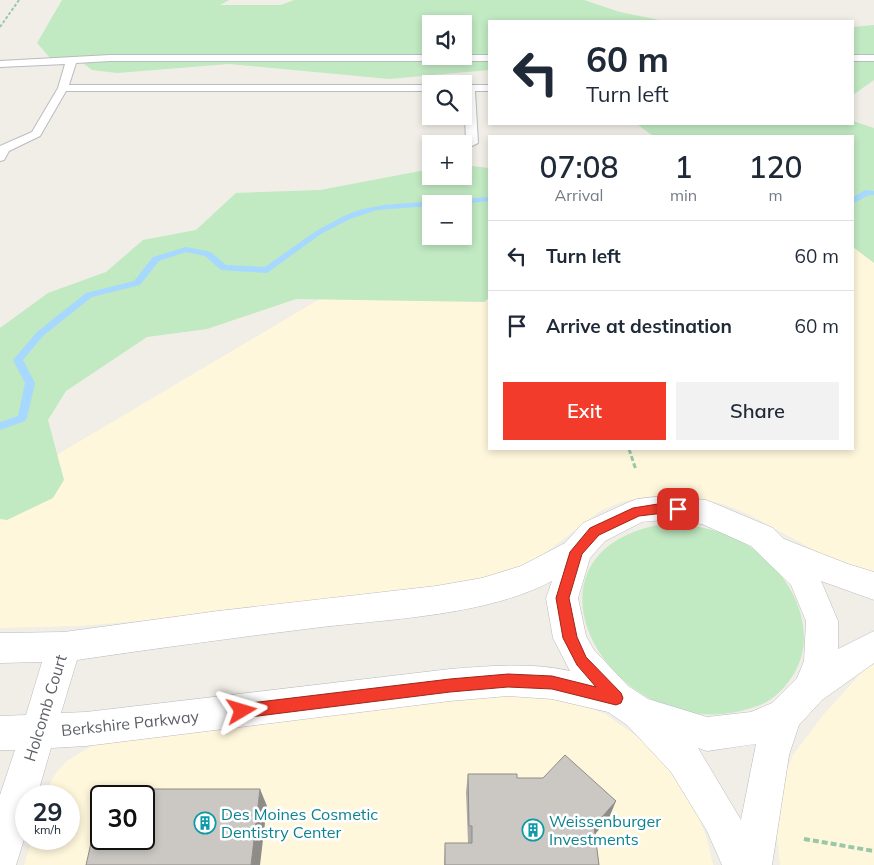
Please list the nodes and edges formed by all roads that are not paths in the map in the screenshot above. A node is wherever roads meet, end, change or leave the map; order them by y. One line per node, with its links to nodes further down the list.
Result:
1 (488, 58): 4 (lane)
2 (854, 58): 3 (lane)
3 (874, 58)
4 (71, 60): 5 (lane); 6 (lane)
5 (0, 64)
6 (63, 88): 7 (lane); 10 (lane)
7 (422, 88)
8 (472, 88): 9 (lane)
9 (488, 88)
10 (0, 156)
11 (772, 548): 12 (street); 13 (street); 17 (street)
12 (576, 552): 15 (street); 18 (street)
13 (874, 586)
14 (874, 646): 17 (street)
15 (64, 647): 16 (street); 21 (street, Holcomb Court)
16 (0, 648)
17 (810, 689): 19 (street)
18 (627, 706): 19 (street, Berkshire Parkway); 21 (street, Berkshire Parkway); 23 (street)
19 (784, 715): 24 (street)
20 (0, 733): 21 (street, Berkshire Parkway)
21 (38, 733): 22 (street, Holcomb Court)
22 (0, 856)
23 (742, 865)
24 (752, 865)

